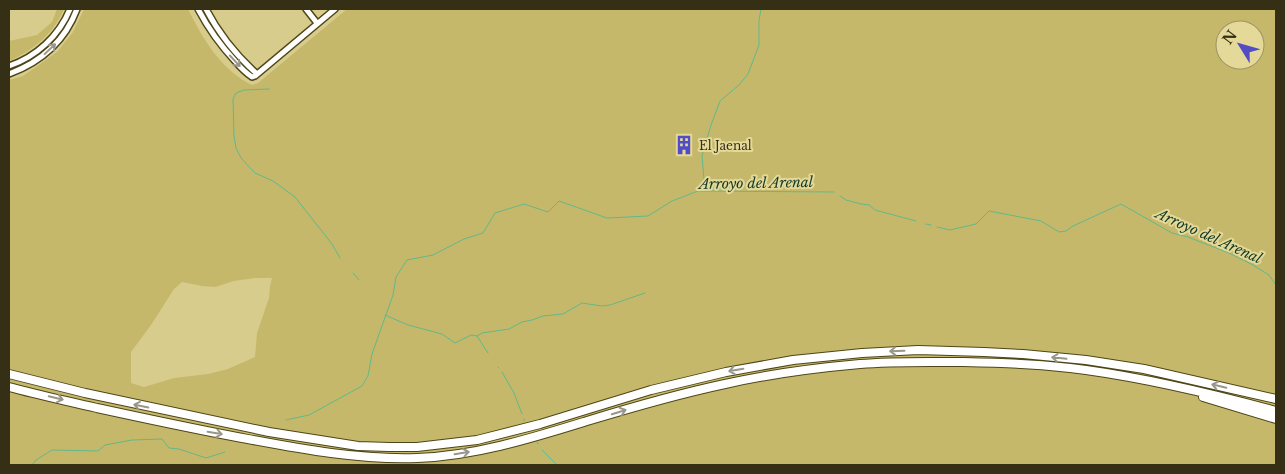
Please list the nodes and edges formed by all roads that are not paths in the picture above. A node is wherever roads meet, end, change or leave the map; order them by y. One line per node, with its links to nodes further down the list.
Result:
1 (70, 9): 8 (street)
2 (78, 9): 10 (street, one-way to 2)
3 (198, 9): 12 (street, one-way to 12)
4 (206, 9): 9 (street)
5 (306, 9): 7 (street)
6 (335, 9): 7 (street)
7 (317, 24): 11 (street)
8 (9, 66)
9 (253, 70): 11 (street); 12 (street)
10 (9, 74)
11 (257, 74): 12 (street)
12 (250, 76)
13 (10, 374): 16 (highway, one-way to 13)
14 (1116, 375): 15 (highway, one-way to 14); 17 (highway); 18 (highway)
15 (9, 387)
16 (1276, 399)
17 (1276, 411)
18 (1276, 419)

